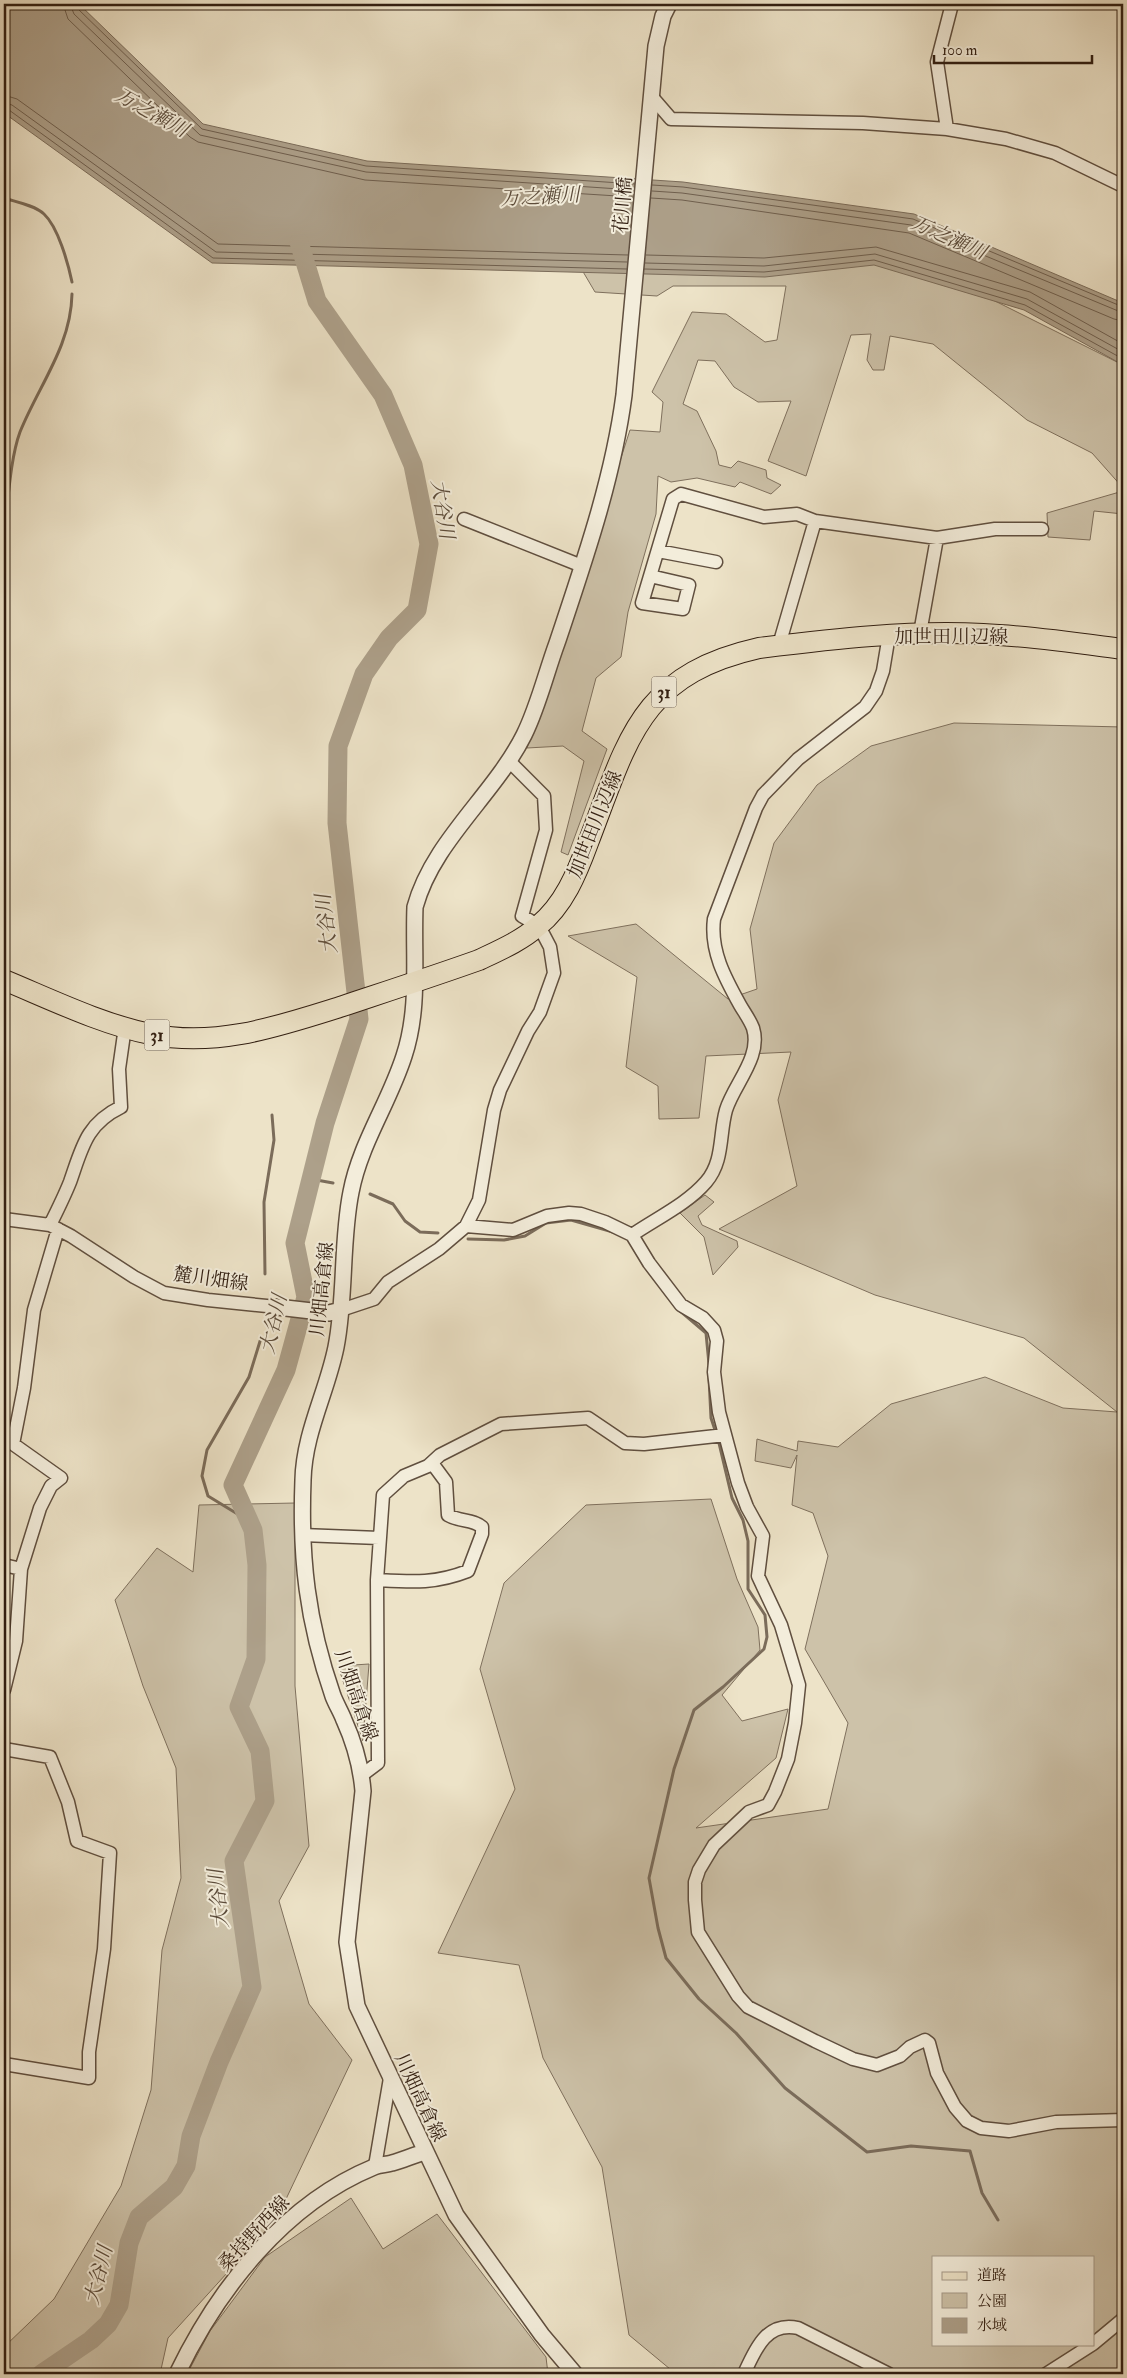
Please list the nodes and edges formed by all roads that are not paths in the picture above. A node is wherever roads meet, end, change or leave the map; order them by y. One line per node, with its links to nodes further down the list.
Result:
1 (669, 4): 3 (street, 花川橋)
2 (952, 4): 4 (street)
3 (652, 97): 4 (street); 12 (street, 花川橋)
4 (947, 128): 5 (street)
5 (1123, 186)
6 (464, 519): 12 (street)
7 (815, 521): 9 (street); 10 (street); 16 (street)
8 (1042, 529): 9 (street)
9 (938, 538): 14 (street)
10 (658, 551): 11 (street); 13 (street)
11 (716, 562)
12 (582, 566): 18 (street, 川畑高倉線)
13 (650, 576)
14 (920, 633): 15 (main road, 加世田川辺線 / 31); 17 (main road, 加世田川辺線 / 31)
15 (889, 635): 16 (main road, 加世田川辺線 / 31); 26 (street)
16 (779, 646): 19 (main road, 加世田川辺線 / 31)
17 (1123, 649)
18 (509, 761): 19 (street); 21 (street, 川畑高倉線)
19 (539, 926): 21 (main road, 加世田川辺線 / 31); 24 (street)
20 (4, 980): 22 (main road, 加世田川辺線 / 31)
21 (408, 985): 22 (main road, 加世田川辺線 / 31); 28 (street, 川畑高倉線)
22 (125, 1028): 25 (street)
23 (4, 1219): 25 (street, 麓川畑線)
24 (466, 1226): 26 (street); 28 (street)
25 (54, 1227): 27 (street, 麓川畑線); 30 (street)
26 (632, 1234): 29 (street)
27 (276, 1307): 28 (street, 麓川畑線)
28 (335, 1312): 32 (street, 川畑高倉線)
29 (720, 1436): 31 (street); 42 (street)
30 (9, 1442): 35 (street)
31 (432, 1463): 33 (street); 36 (street)
32 (302, 1535): 33 (street); 39 (street, 川畑高倉線)
33 (379, 1538): 36 (street)
34 (4, 1565): 35 (street)
35 (21, 1570): 37 (street)
36 (377, 1580): 39 (street)
37 (4, 1690)
38 (4, 1749): 40 (street)
39 (362, 1776): 41 (street, 川畑高倉線)
40 (4, 2064)
41 (390, 2078): 43 (street, 川畑高倉線); 44 (street)
42 (1123, 2120)
43 (425, 2152): 44 (street, 桑持野西線); 49 (street, 川畑高倉線)
44 (376, 2166): 48 (street, 桑持野西線)
45 (1123, 2319): 46 (street)
46 (1094, 2343)
47 (1090, 2346): 52 (street)
48 (177, 2374)
49 (575, 2374)
50 (744, 2374): 51 (street)
51 (889, 2374)
52 (1046, 2374)

